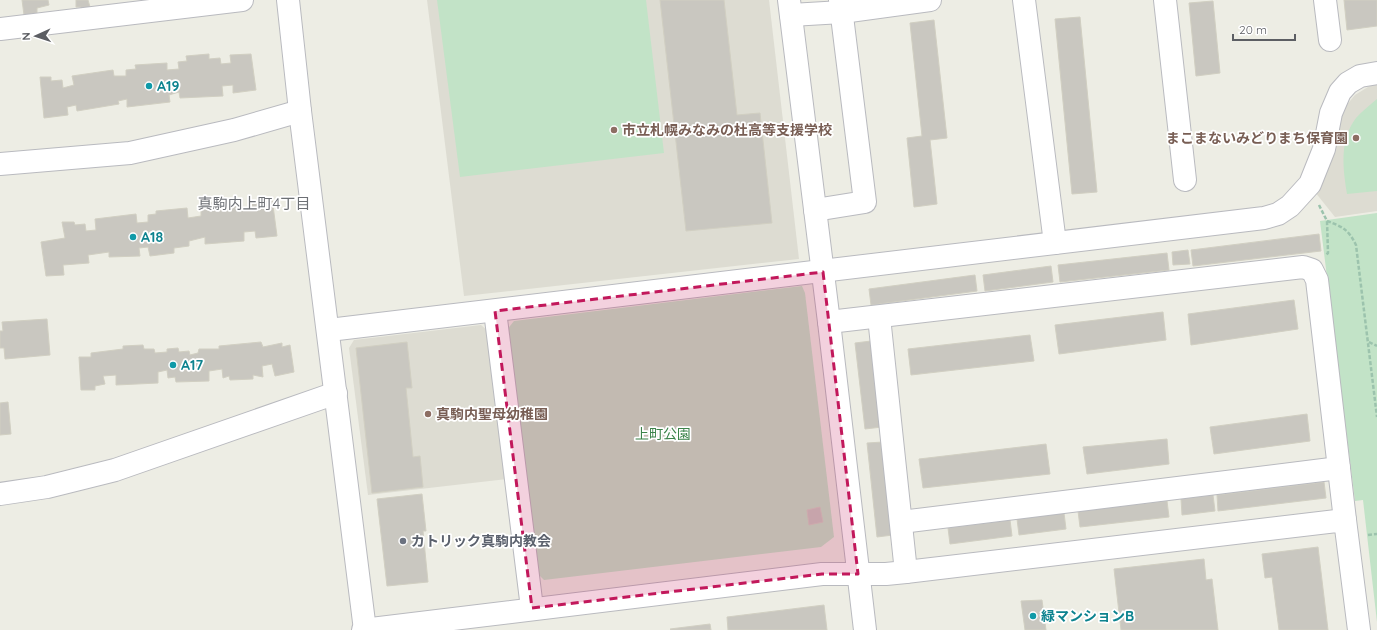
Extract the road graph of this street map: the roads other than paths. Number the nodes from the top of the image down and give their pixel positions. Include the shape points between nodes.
1 (242, 0) edge
2 (288, 0) edge
3 (930, 0) edge
4 (1024, 0) edge
5 (1165, 0) edge
6 (1325, 0) edge
7 (173, 4) edge
8 (841, 6) edge
9 (790, 8) edge
10 (0, 29) edge
11 (1330, 40) dead end
12 (1377, 73) edge
13 (300, 111) junction
14 (0, 164) edge
15 (1185, 180) dead end
16 (815, 210) junction
17 (1054, 243) junction
18 (823, 272) junction
19 (495, 311) junction
20 (879, 317) junction
21 (829, 322) junction
22 (328, 330) junction
23 (336, 393) junction
24 (1339, 468) junction
25 (0, 494) edge
26 (1345, 520) junction
27 (901, 522) junction
28 (906, 572) junction
29 (858, 574) junction
30 (532, 608) junction
31 (364, 630) edge
32 (865, 630) edge
33 (1359, 630) edge

1 - 7 street
2 - 13 street
3 - 8 street
4 - 17 street
5 - 15 street
6 - 11 street
7 - 10 street
8 - 9 street
8 - 16 street via 865,202
9 - 16 street
12 - 17 street via 1360,76 1348,83 1340,92 1331,113 1324,149 1310,184 1290,206 1278,214 1264,218
13 - 14 street via 234,130 130,152
13 - 22 street
16 - 18 street
17 - 18 street
18 - 19 street
18 - 21 street
19 - 22 street
19 - 30 street
20 - 21 street
20 - 24 street via 1303,267 1312,270 1317,280
20 - 27 street
21 - 29 street
22 - 23 street
23 - 25 street via 115,470 47,487
23 - 31 street
24 - 26 street
24 - 27 street
26 - 28 street
26 - 33 street
27 - 28 street
28 - 29 street
29 - 30 street via 822,574
29 - 32 street
30 - 31 street

